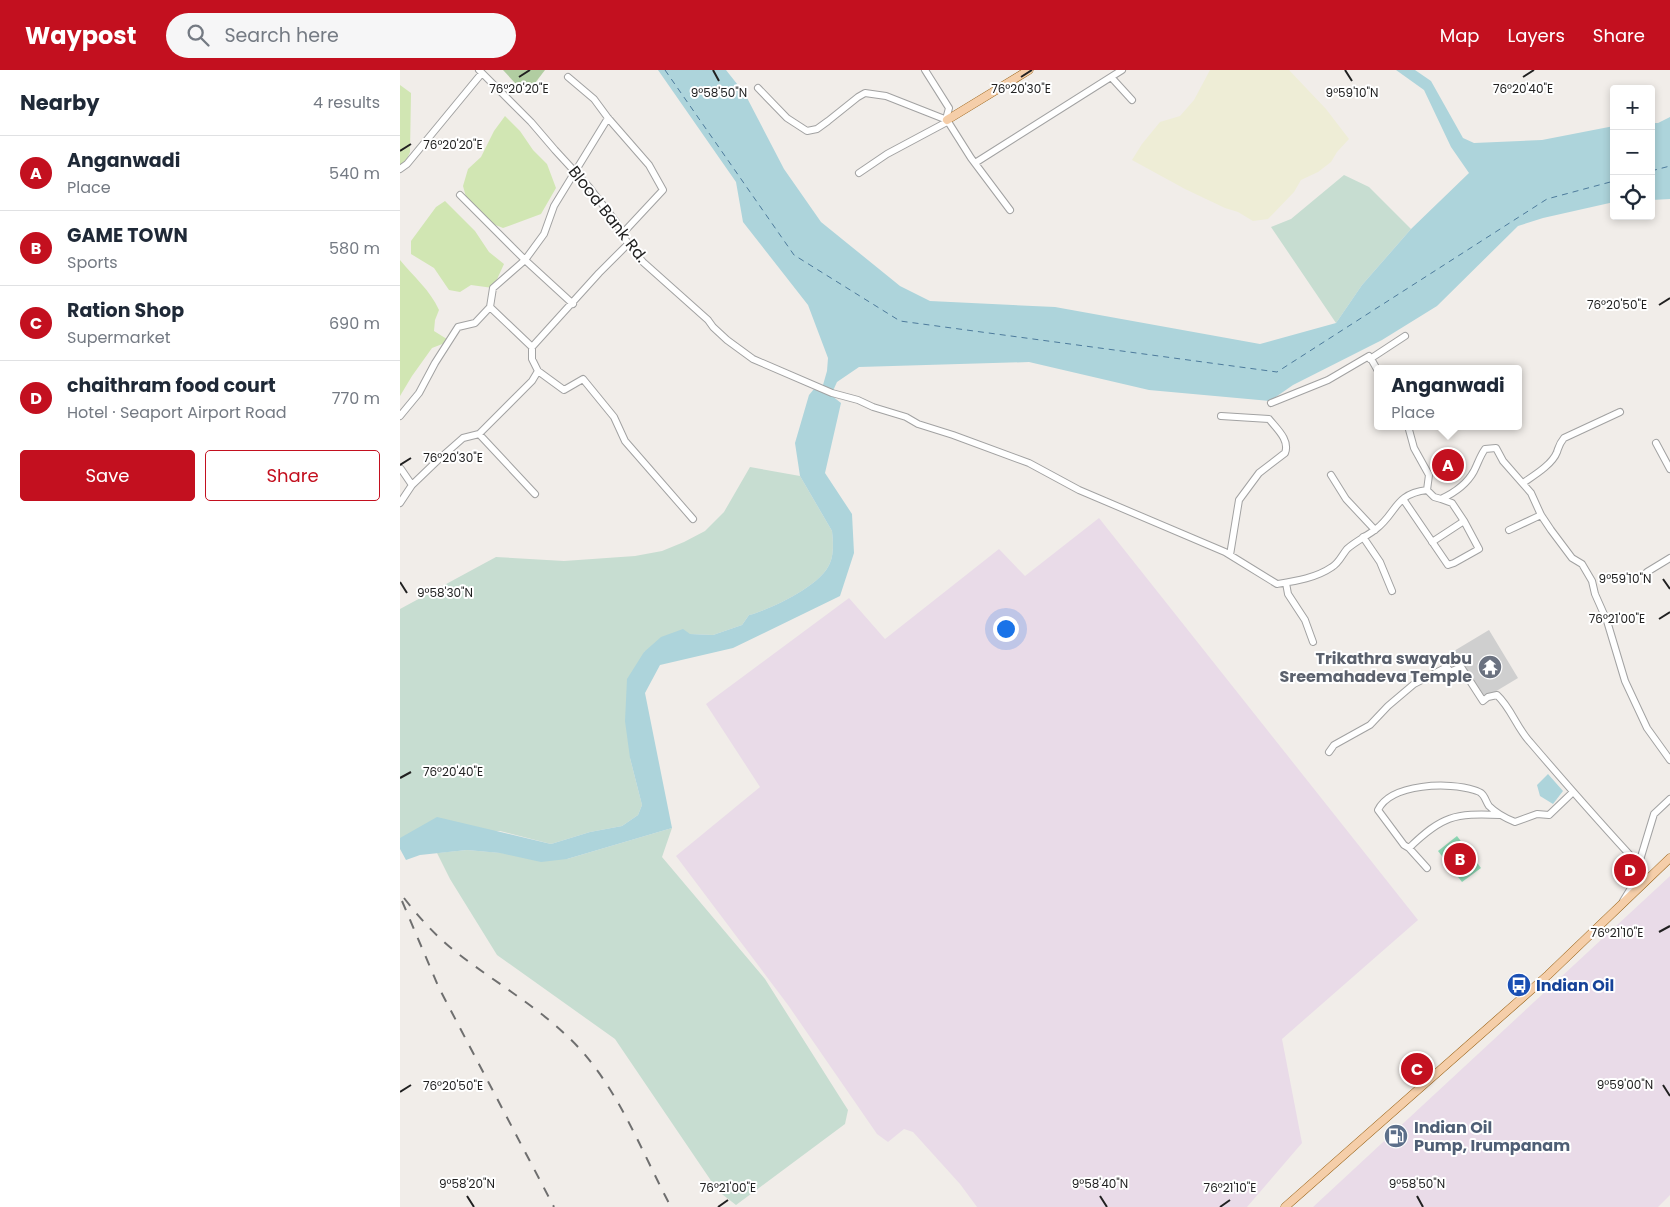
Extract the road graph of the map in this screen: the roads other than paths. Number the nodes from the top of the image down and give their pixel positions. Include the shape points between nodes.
1 (925, 70) edge
2 (1029, 70) edge
3 (1122, 70) edge
4 (480, 72) edge
5 (1111, 76) junction
6 (568, 77) dead end
7 (758, 88) dead end
8 (1132, 100) dead end
9 (608, 118) junction
10 (947, 120) junction
11 (975, 163) junction
12 (400, 169) edge
13 (576, 172) junction
14 (859, 173) dead end
15 (460, 194) dead end
16 (1010, 210) dead end
17 (622, 234) junction
18 (628, 244) junction
19 (525, 260) junction
20 (572, 304) junction
21 (490, 307) junction
22 (1405, 336) dead end
23 (532, 347) junction
24 (1369, 356) junction
25 (1374, 365) edge
26 (538, 371) junction
27 (1271, 402) dead end
28 (1620, 412) dead end
29 (400, 416) edge
30 (1221, 416) dead end
31 (1409, 430) edge
32 (479, 434) junction
33 (1656, 443) dead end
34 (401, 469) edge
35 (1670, 469) edge
36 (1331, 475) dead end
37 (1522, 483) junction
38 (412, 485) junction
39 (1426, 490) junction
40 (535, 494) dead end
41 (1403, 499) junction
42 (1441, 499) junction
43 (400, 503) edge
44 (1541, 515) junction
45 (693, 519) dead end
46 (1464, 521) junction
47 (1375, 530) junction
48 (1509, 530) dead end
49 (1363, 537) junction
50 (1432, 542) junction
51 (1230, 555) junction
52 (1670, 558) edge
53 (1647, 572) dead end
54 (1286, 583) junction
55 (1392, 592) dead end
56 (1313, 642) dead end
57 (1329, 752) dead end
58 (1670, 760) edge
59 (1573, 792) junction
60 (1670, 799) edge
61 (1488, 805) junction
62 (1482, 814) junction
63 (1500, 815) junction
64 (1409, 848) junction
65 (1670, 858) edge
66 (1640, 866) junction
67 (1427, 868) dead end
68 (1619, 907) junction
69 (1285, 1207) edge

1 - 10 street via 949,108
2 - 10 main road
3 - 5 street
4 - 12 street
4 - 13 street, Blood Bank Rd. via 496,85
5 - 8 street
5 - 11 street
6 - 9 street via 594,100
7 - 10 street via 787,118 807,131 817,129 866,94 886,96
9 - 13 street
9 - 17 street via 649,165 663,190
10 - 11 street
10 - 14 street
11 - 16 street
13 - 17 street, Blood Bank Rd.
13 - 19 street via 554,206 544,234
15 - 19 street
17 - 18 street, Blood Bank Rd.
18 - 20 street
18 - 51 street, Blood Bank Rd. via 727,340 753,359 832,393 1010,456 1079,490
19 - 20 street
19 - 21 street via 493,288
20 - 23 street
21 - 23 street
21 - 29 street via 475,323 458,328 419,393
22 - 24 street
23 - 26 street via 532,359
24 - 25 street
24 - 27 street via 1328,380
26 - 32 street
26 - 45 street via 564,390 583,380 614,417 625,441
28 - 37 street via 1564,438 1552,460
30 - 51 street via 1269,419 1286,441 1287,448 1259,473 1239,500
31 - 39 street via 1414,448 1429,475
32 - 38 street via 463,438
32 - 40 street
33 - 35 street
34 - 38 street
36 - 47 street via 1346,499
37 - 42 street via 1496,448 1485,448 1468,481
37 - 44 street via 1531,493
38 - 43 street
39 - 41 street via 1414,492
39 - 42 street via 1434,498
41 - 47 street
41 - 50 street
42 - 46 street via 1452,503
44 - 48 street
44 - 58 street via 1592,580 1625,681 1648,728
46 - 50 street
46 - 50 street via 1479,549 1448,565
47 - 49 street
49 - 54 street via 1334,566 1307,579
49 - 55 street via 1380,562
51 - 54 street, Blood Bank Rd. via 1269,580 1277,584
52 - 53 street
54 - 56 street via 1288,594
57 - 59 street via 1334,745 1370,725 1414,684 1447,667 1450,672 1461,667 1482,701 1497,695 1503,700 1528,740
59 - 63 street via 1549,815 1537,814 1515,822
59 - 66 street
60 - 66 street via 1654,814
61 - 62 street
61 - 63 street
61 - 64 street via 1481,793 1465,787 1422,786 1388,799 1378,810
62 - 63 street
62 - 64 street via 1456,816 1438,823
64 - 67 street
65 - 68 main road
66 - 68 street via 1640,875
68 - 69 main road via 1548,975

